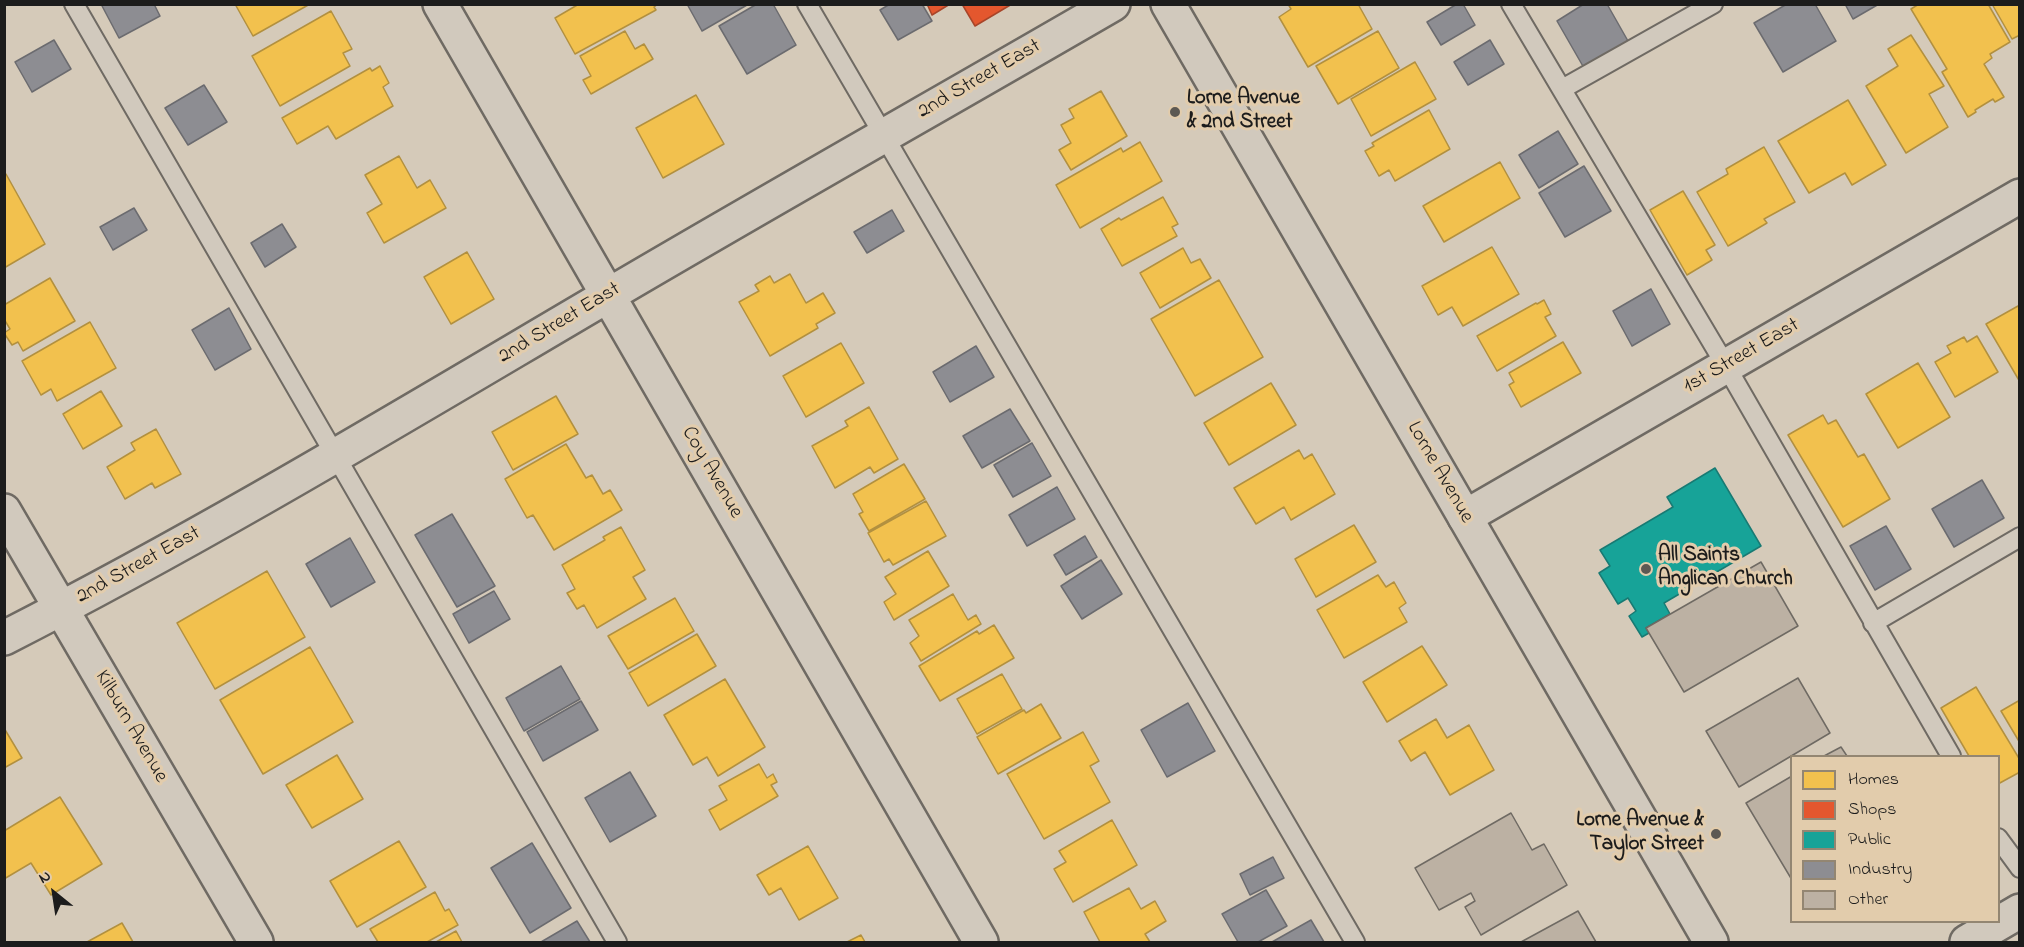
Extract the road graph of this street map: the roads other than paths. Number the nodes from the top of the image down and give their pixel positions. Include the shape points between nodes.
1 (74, 4) edge
2 (440, 4) edge
3 (807, 4) edge
4 (1113, 4) edge
5 (1168, 4) edge
6 (1512, 4) edge
7 (1713, 4) edge
8 (1562, 89) junction
9 (883, 135) junction
10 (2019, 196) edge
11 (609, 295) junction
12 (1726, 366) junction
13 (335, 457) junction
14 (4, 511) edge
15 (1465, 517) junction
16 (2019, 537) edge
17 (62, 609) junction
18 (1873, 623) junction
19 (4, 639) edge
20 (1950, 755) edge
21 (2000, 840) edge
22 (2019, 868) edge
23 (2019, 911) edge
24 (2000, 922) edge
25 (1999, 923) edge
26 (256, 942) edge
27 (617, 942) edge
28 (981, 942) edge
29 (1355, 942) edge
30 (1711, 942) edge
31 (1967, 942) edge

1 - 13 lane
2 - 11 street, Coy Avenue
3 - 9 lane
4 - 9 street, 2nd Street East
5 - 15 street, Lorne Avenue
6 - 8 lane
7 - 8 lane
8 - 12 lane
9 - 11 street, 2nd Street East
9 - 29 lane
10 - 12 street, 1st Street East
11 - 13 street, 2nd Street East
11 - 28 street, Coy Avenue
12 - 15 street, 1st Street East
12 - 18 lane
13 - 17 street, 2nd Street East
13 - 27 lane
14 - 17 street, Kilburn Avenue
15 - 30 street, Lorne Avenue
16 - 18 lane
17 - 19 street, 2nd Street East
17 - 26 street, Kilburn Avenue
18 - 20 lane
21 - 22 lane
23 - 24 street
25 - 31 street

